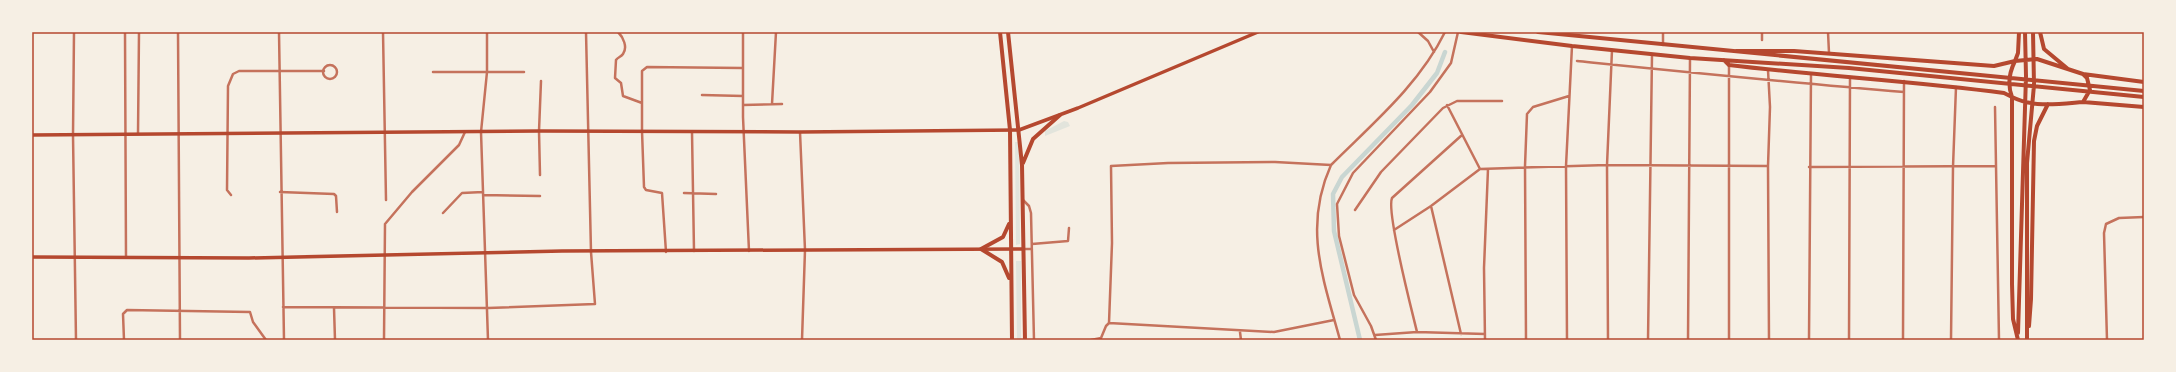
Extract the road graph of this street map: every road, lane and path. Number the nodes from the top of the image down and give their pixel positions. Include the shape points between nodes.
1 (74, 32) edge
2 (126, 32) edge
3 (139, 32) edge
4 (178, 32) edge
5 (279, 32) edge
6 (383, 32) edge
7 (487, 32) edge
8 (586, 32) edge
9 (618, 32) edge
10 (743, 32) edge
11 (776, 32) edge
12 (1000, 32) edge
13 (1008, 32) edge
14 (1258, 32) edge
15 (1418, 32) edge
16 (1445, 32) edge
17 (1458, 32) edge
18 (1461, 32) edge
19 (1538, 32) edge
20 (1663, 32) edge
21 (1762, 32) edge
22 (1828, 32) edge
23 (2019, 32) edge
24 (2025, 32) edge
25 (2033, 32) edge
26 (2040, 32) edge
27 (1762, 40) dead end
28 (1663, 45) junction
29 (1572, 46) junction
30 (1612, 50) junction
31 (1434, 52) junction
32 (1728, 52) junction
33 (1652, 54) junction
34 (1829, 54) junction
35 (1690, 58) junction
36 (1724, 60) junction
37 (1577, 61) dead end
38 (2015, 61) junction
39 (1610, 64) junction
40 (1729, 65) junction
41 (742, 68) junction
42 (1652, 68) junction
43 (1768, 70) junction
44 (324, 71) junction
45 (2071, 71) junction
46 (279, 72) junction
47 (433, 72) dead end
48 (487, 72) junction
49 (524, 72) dead end
50 (1688, 73) junction
51 (1811, 74) junction
52 (2083, 74) junction
53 (1728, 76) junction
54 (1850, 76) junction
55 (541, 81) dead end
56 (1904, 81) junction
57 (1768, 82) junction
58 (2144, 82) edge
59 (1811, 85) junction
60 (1956, 87) junction
61 (1850, 88) junction
62 (2144, 91) edge
63 (1904, 92) junction
64 (702, 95) dead end
65 (742, 96) junction
66 (1569, 96) junction
67 (2012, 97) junction
68 (2144, 97) edge
69 (1502, 101) dead end
70 (2083, 102) junction
71 (642, 103) junction
72 (772, 104) junction
73 (782, 104) dead end
74 (2048, 104) junction
75 (743, 105) junction
76 (1447, 106) junction
77 (2144, 107) edge
78 (1995, 108) dead end
79 (1060, 115) junction
80 (588, 130) junction
81 (744, 130) junction
82 (1010, 130) junction
83 (1019, 130) junction
84 (539, 131) junction
85 (642, 131) junction
86 (692, 131) junction
87 (465, 132) junction
88 (481, 132) junction
89 (800, 132) junction
90 (384, 133) junction
91 (125, 134) junction
92 (138, 134) junction
93 (177, 134) junction
94 (228, 134) junction
95 (279, 134) junction
96 (73, 135) junction
97 (1462, 135) junction
98 (32, 136) edge
99 (1022, 165) junction
100 (1330, 165) junction
101 (1607, 165) junction
102 (1650, 165) junction
103 (1689, 165) junction
104 (1729, 165) junction
105 (1525, 166) junction
106 (1566, 166) junction
107 (1768, 166) junction
108 (1996, 166) junction
109 (1810, 167) junction
110 (1851, 167) junction
111 (1903, 167) junction
112 (1953, 168) junction
113 (1480, 169) junction
114 (1488, 169) junction
115 (540, 175) dead end
116 (280, 192) junction
117 (684, 193) dead end
118 (692, 193) junction
119 (483, 194) junction
120 (716, 194) dead end
121 (231, 195) dead end
122 (540, 196) dead end
123 (386, 200) dead end
124 (1023, 200) junction
125 (1431, 206) junction
126 (1355, 210) dead end
127 (337, 212) dead end
128 (443, 213) dead end
129 (1011, 214) junction
130 (2144, 217) edge
131 (1069, 228) dead end
132 (1394, 230) junction
133 (1032, 244) junction
134 (981, 249) junction
135 (1023, 249) junction
136 (1032, 249) junction
137 (805, 250) junction
138 (1010, 250) junction
139 (749, 251) junction
140 (592, 252) junction
141 (666, 252) junction
142 (694, 252) junction
143 (485, 253) junction
144 (385, 256) junction
145 (32, 257) edge
146 (74, 258) junction
147 (126, 258) junction
148 (179, 258) junction
149 (282, 258) junction
150 (1012, 290) junction
151 (283, 307) junction
152 (334, 308) junction
153 (384, 308) junction
154 (488, 308) junction
155 (179, 311) junction
156 (1334, 320) junction
157 (1110, 323) junction
158 (1240, 332) junction
159 (1417, 332) junction
160 (1461, 334) junction
161 (1485, 334) junction
162 (1375, 335) junction
163 (2027, 339) edge
164 (76, 340) edge
165 (124, 340) edge
166 (180, 340) edge
167 (266, 340) edge
168 (284, 340) edge
169 (335, 340) edge
170 (384, 340) edge
171 (488, 340) edge
172 (802, 340) edge
173 (1012, 340) edge
174 (1025, 340) edge
175 (1034, 340) edge
176 (1091, 340) edge
177 (1241, 340) edge
178 (1340, 340) edge
179 (1376, 340) edge
180 (1485, 340) edge
181 (1526, 340) edge
182 (1567, 340) edge
183 (1608, 340) edge
184 (1648, 340) edge
185 (1688, 340) edge
186 (1728, 340) edge
187 (1769, 340) edge
188 (1809, 340) edge
189 (1849, 340) edge
190 (1903, 340) edge
191 (1951, 340) edge
192 (1999, 340) edge
193 (2018, 340) edge
194 (2107, 340) edge

1 - 96 street
2 - 91 street
3 - 92 street
4 - 93 street
5 - 46 street
6 - 90 street
7 - 48 street
8 - 80 street
9 - 71 street via 624,40 625,49 616,60 615,78 621,83 623,96
10 - 41 street
11 - 72 street
12 - 82 main road
13 - 83 main road
14 - 79 main road
15 - 31 street via 1428,41
16 - 31 street
17 - 162 street via 1450,63 1430,92 1353,173 1337,204 1339,236 1354,295
18 - 29 main road
19 - 28 main road
20 - 28 street
21 - 27 street
22 - 34 street
23 - 38 main road
24 - 193 main road
25 - 163 main road via 2034,85 2027,163
26 - 45 main road via 2044,49
28 - 32 main road
29 - 30 main road
29 - 66 street
30 - 33 main road
30 - 39 street
31 - 100 street via 1412,84
32 - 34 main road via 1769,50
32 - 62 main road
33 - 35 main road
33 - 42 street
34 - 38 main road via 1994,66
35 - 36 main road
35 - 50 street
36 - 40 main road
36 - 68 main road via 1849,68
37 - 39 street
38 - 45 main road via 2037,59
38 - 67 main road via 2010,71 2008,87
39 - 42 street
39 - 101 street
40 - 43 main road
40 - 53 street
41 - 65 street
41 - 71 street via 647,67 642,71
42 - 50 street
42 - 102 street
43 - 51 main road
43 - 57 street
44 - 44 street via 327,78 331,79 337,73 331,65
44 - 46 street
45 - 52 main road
46 - 94 street via 239,71 233,74 228,86
46 - 95 street
47 - 48 street
48 - 49 street
48 - 88 street
50 - 53 street
50 - 103 street
51 - 54 main road
51 - 59 street
52 - 58 main road
52 - 70 main road via 2087,78 2090,90
53 - 57 street
53 - 104 street
54 - 56 main road
54 - 61 street
55 - 84 street
56 - 60 main road
56 - 63 street
57 - 59 street
57 - 107 street
59 - 61 street
59 - 109 street
60 - 67 main road via 2004,93
60 - 112 street
61 - 63 street
61 - 110 street
63 - 111 street
64 - 65 street
65 - 75 street
66 - 105 street via 1529,110
66 - 106 street
67 - 74 main road via 2022,102
67 - 193 main road via 2012,284 2013,319
69 - 76 street via 1464,100
70 - 74 main road
70 - 77 main road
71 - 85 street
72 - 73 street
72 - 75 street
74 - 163 main road via 2037,126 2034,141 2031,299
75 - 81 street
76 - 97 street
76 - 126 street via 1380,172
78 - 108 street
79 - 83 main road
79 - 99 main road via 1033,139
80 - 84 main road
80 - 85 main road
80 - 140 street
81 - 86 main road
81 - 89 main road
81 - 139 street
82 - 83 main road
82 - 89 main road
82 - 129 main road
83 - 99 main road
84 - 88 main road
84 - 115 street
85 - 86 main road
85 - 141 street via 644,187 646,190 662,192
86 - 118 street
87 - 88 main road
87 - 90 main road
87 - 144 street via 459,145 385,224
88 - 119 street
89 - 137 street
90 - 95 main road
90 - 123 street
91 - 92 main road
91 - 96 main road
91 - 147 street
92 - 93 main road
93 - 94 main road
93 - 148 street
94 - 95 main road
94 - 121 street via 227,190
95 - 116 street
96 - 98 main road
96 - 146 street
97 - 113 street
97 - 132 street via 1392,198 1390,203
99 - 124 main road
100 - 156 street via 1318,200 1316,238
100 - 157 street via 1275,162 1111,166
101 - 102 street
101 - 106 street
101 - 183 street
102 - 103 street
102 - 184 street
103 - 104 street
103 - 185 street
104 - 107 street
104 - 186 street
105 - 106 street
105 - 114 street
105 - 181 street
106 - 182 street
107 - 187 street
108 - 112 street
108 - 192 street
109 - 110 street
109 - 188 street
110 - 111 street
110 - 189 street
111 - 112 street
111 - 190 street
112 - 191 street
113 - 114 street
113 - 125 street
114 - 161 street via 1484,268
116 - 127 street via 334,194
116 - 149 street
117 - 118 street
118 - 120 street
118 - 142 street
119 - 122 street
119 - 128 street via 462,193
119 - 143 street
124 - 133 street via 1031,213
124 - 135 main road
125 - 132 street
125 - 160 street
129 - 134 main road via 1003,237
129 - 138 main road
130 - 194 street via 2119,218 2106,224 2104,233
131 - 133 street via 1068,241
132 - 159 street
133 - 136 street
134 - 137 main road
134 - 138 main road
134 - 150 main road via 1005,265
135 - 136 street
135 - 138 main road
135 - 174 main road
136 - 175 street
137 - 139 main road
137 - 172 street
138 - 150 main road
139 - 142 main road
140 - 141 main road
140 - 143 main road
140 - 154 street via 595,304
141 - 142 main road
143 - 144 main road
143 - 154 street
144 - 149 main road
144 - 153 street
145 - 146 main road
146 - 147 main road
146 - 164 street
147 - 148 main road
148 - 149 main road
148 - 155 street
149 - 151 street
150 - 173 main road
151 - 152 street
151 - 168 street
152 - 153 street
152 - 169 street
153 - 154 street
153 - 170 street
154 - 171 street
155 - 165 street via 127,310 123,314
155 - 166 street
155 - 167 street via 250,312 253,322
156 - 158 street via 1274,332
156 - 178 street
157 - 158 street via 1173,325
157 - 176 street via 1101,338
158 - 177 street
159 - 160 street
159 - 162 street
160 - 161 street
161 - 180 street
162 - 179 street

